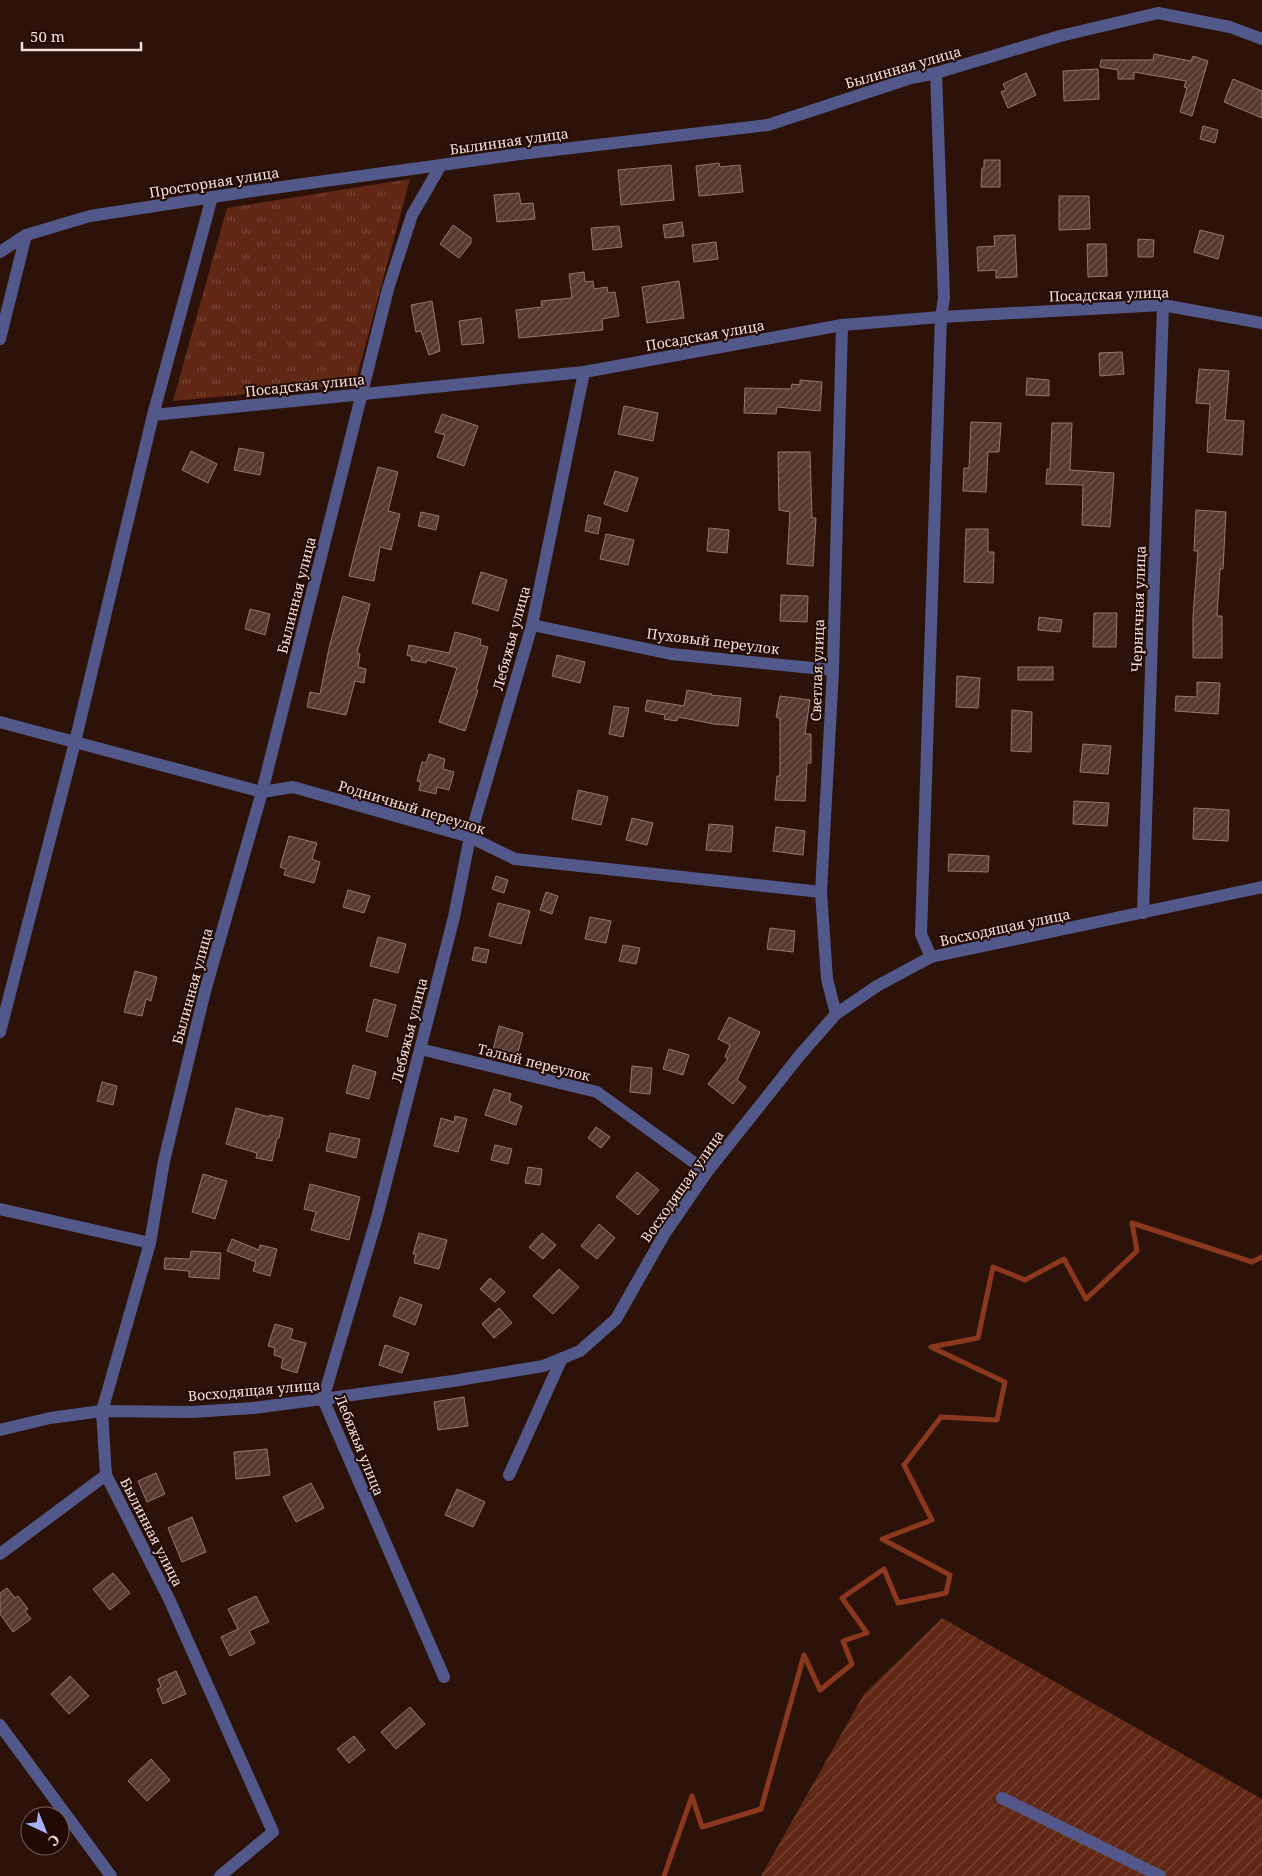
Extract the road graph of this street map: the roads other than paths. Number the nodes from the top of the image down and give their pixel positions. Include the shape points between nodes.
1 (1262, 39) edge
2 (936, 73) junction
3 (440, 165) junction
4 (212, 197) junction
5 (26, 235) junction
6 (0, 252) edge
7 (1163, 305) junction
8 (941, 317) junction
9 (1262, 323) edge
10 (842, 325) junction
11 (0, 338) edge
12 (584, 372) junction
13 (361, 395) junction
14 (153, 415) junction
15 (532, 625) junction
16 (833, 670) junction
17 (0, 722) edge
18 (75, 742) junction
19 (262, 792) junction
20 (470, 837) junction
21 (1262, 887) edge
22 (821, 892) junction
23 (1143, 913) junction
24 (931, 957) junction
25 (836, 1014) junction
26 (0, 1032) edge
27 (420, 1049) junction
28 (707, 1172) junction
29 (0, 1209) edge
30 (150, 1243) junction
31 (562, 1358) junction
32 (322, 1399) junction
33 (102, 1411) junction
34 (0, 1430) edge
35 (106, 1475) junction
36 (510, 1475) dead end
37 (0, 1554) edge
38 (444, 1676) dead end
39 (0, 1725) edge
40 (1002, 1798) dead end
41 (111, 1876) edge
42 (220, 1876) edge
43 (1160, 1876) edge

1 - 2 street, Былинная улица via 1230,27 1158,13 1060,36
2 - 3 street, Былинная улица via 911,78 768,125
2 - 8 street via 944,298
3 - 4 street, Просторная улица
3 - 13 street, Былинная улица via 412,215 388,288
4 - 5 street, Просторная улица via 90,216
4 - 14 street
5 - 6 street, Просторная улица
5 - 11 street
7 - 8 street, Посадская улица
7 - 9 street, Посадская улица
7 - 23 street, Черничная улица
8 - 10 street, Посадская улица
8 - 24 street via 921,934
10 - 12 street, Посадская улица
10 - 16 street, Светлая улица
12 - 13 street, Посадская улица
12 - 15 street, Лебяжья улица
13 - 14 street, Посадская улица
13 - 19 street, Былинная улица
14 - 18 street
15 - 16 street, Пуховый переулок via 671,654
15 - 20 street, Лебяжья улица
16 - 22 street, Светлая улица
17 - 18 street, Родничный переулок
18 - 19 street, Родничный переулок
18 - 26 street
19 - 20 street, Родничный переулок via 293,787
19 - 30 street, Былинная улица via 205,991 164,1161
20 - 22 street, Родничный переулок via 515,859
20 - 27 street, Лебяжья улица via 454,917
21 - 23 street, Восходящая улица
22 - 25 street, Светлая улица via 827,979
23 - 24 street, Восходящая улица
24 - 25 street, Восходящая улица via 877,986
25 - 28 street, Восходящая улица
27 - 28 street, Талый переулок via 597,1092
27 - 32 street, Лебяжья улица via 377,1217
28 - 31 street, Восходящая улица via 665,1233 616,1319 580,1350
29 - 30 street
30 - 33 street, Былинная улица
31 - 32 street, Восходящая улица via 543,1366
31 - 36 street
32 - 33 street, Восходящая улица via 192,1412
32 - 38 street, Лебяжья улица
33 - 34 street, Восходящая улица via 50,1418
33 - 35 street, Былинная улица
35 - 37 street
35 - 42 street, Былинная улица via 169,1599 273,1832
39 - 41 street
40 - 43 street

